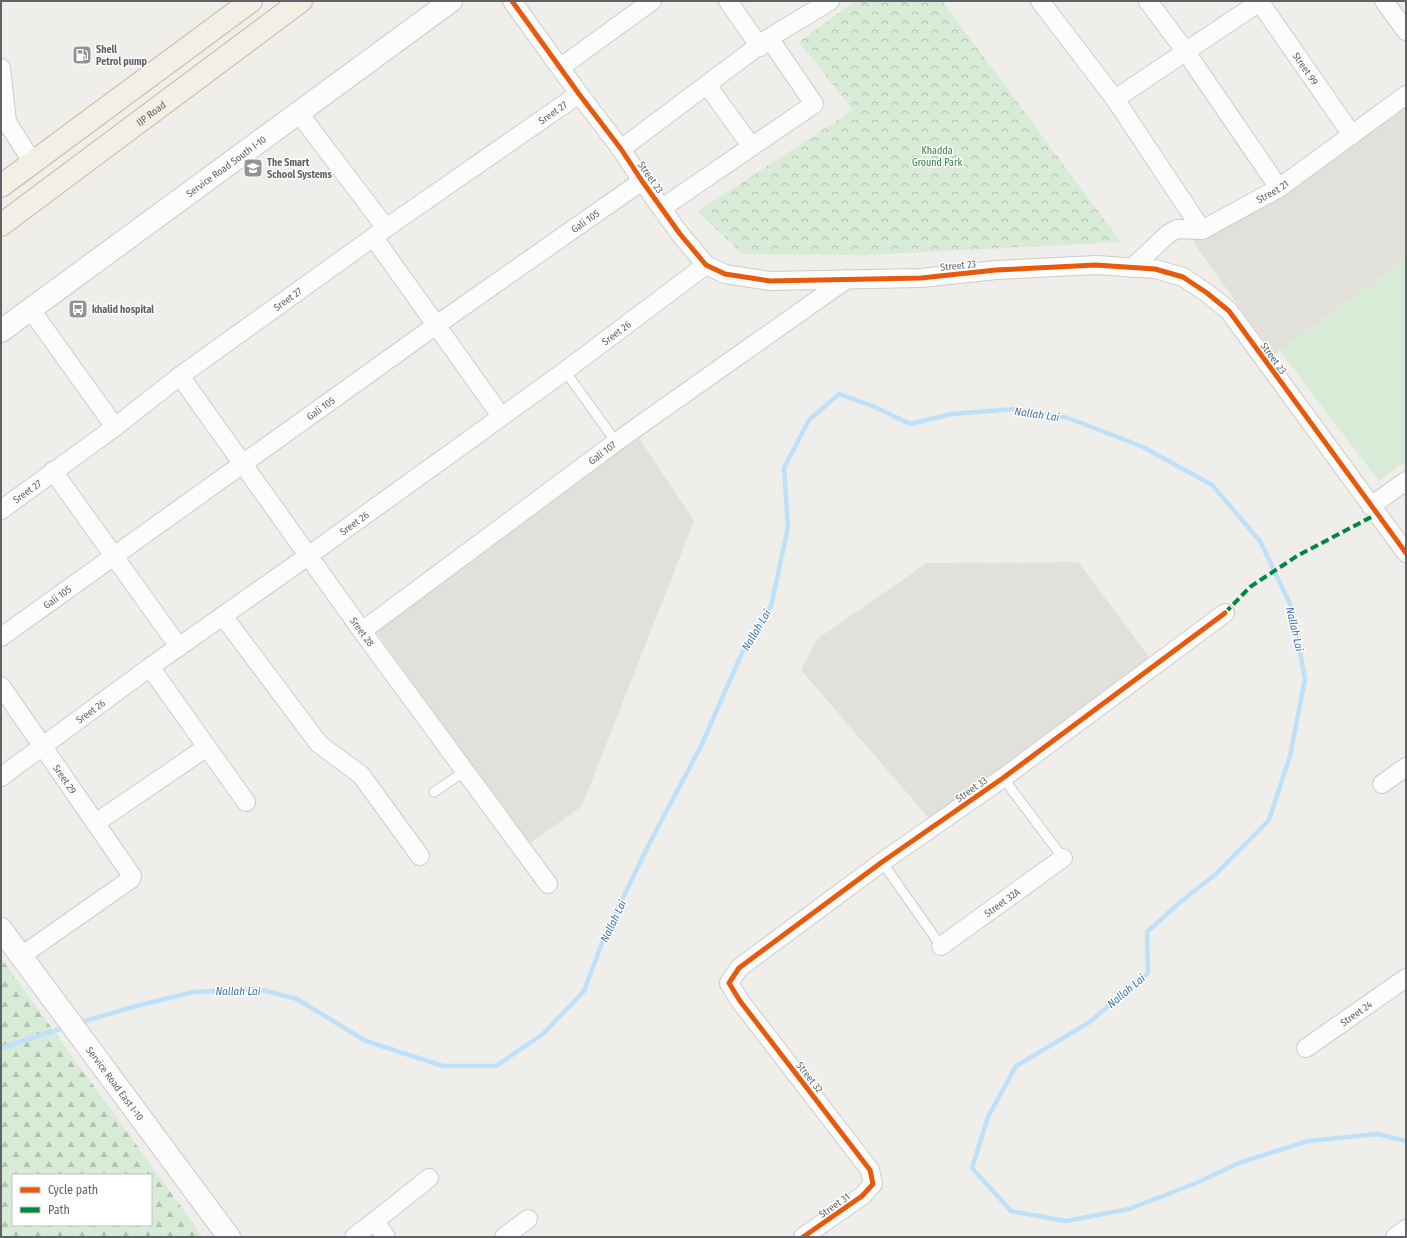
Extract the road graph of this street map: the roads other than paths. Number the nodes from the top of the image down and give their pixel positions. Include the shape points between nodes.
1 (251, 1) edge
2 (301, 1) edge
3 (451, 1) edge
4 (512, 1) edge
5 (652, 1) edge
6 (728, 1) edge
7 (830, 1) edge
8 (1040, 1) edge
9 (1148, 1) edge
10 (1260, 1) edge
11 (1384, 1) edge
12 (1406, 31) edge
13 (765, 43) junction
14 (1186, 52) junction
15 (561, 67) junction
16 (1, 68) edge
17 (707, 85) junction
18 (579, 94) junction
19 (1406, 95) edge
20 (1115, 99) junction
21 (298, 112) junction
22 (1352, 135) junction
23 (752, 147) junction
24 (621, 149) junction
25 (33, 163) junction
26 (642, 181) junction
27 (1, 186) edge
28 (1280, 188) junction
29 (662, 208) junction
30 (1, 225) edge
31 (1202, 230) junction
32 (380, 233) junction
33 (706, 265) junction
34 (1132, 268) junction
35 (846, 279) junction
36 (31, 310) junction
37 (435, 326) junction
38 (1, 331) edge
39 (564, 371) junction
40 (180, 376) junction
41 (501, 416) junction
42 (115, 427) junction
43 (616, 442) junction
44 (242, 464) junction
45 (53, 471) junction
46 (1406, 481) edge
47 (1371, 506) junction
48 (1, 510) edge
49 (1406, 553) edge
50 (114, 555) junction
51 (308, 556) junction
52 (1225, 612) dead end
53 (223, 616) junction
54 (362, 631) junction
55 (1, 637) edge
56 (179, 647) junction
57 (150, 667) junction
58 (1, 686) edge
59 (43, 746) junction
60 (207, 747) junction
61 (1406, 767) edge
62 (465, 771) junction
63 (1, 777) edge
64 (1003, 778) junction
65 (1382, 784) dead end
66 (434, 792) dead end
67 (246, 802) dead end
68 (97, 822) junction
69 (420, 856) dead end
70 (1063, 858) joint
71 (882, 862) junction
72 (548, 884) dead end
73 (1, 929) edge
74 (941, 946) joint
75 (21, 956) junction
76 (1406, 978) edge
77 (729, 983) joint
78 (1306, 1048) dead end
79 (429, 1178) dead end
80 (873, 1184) joint
81 (528, 1219) dead end
82 (375, 1221) junction
83 (1406, 1229) edge
84 (229, 1237) edge
85 (354, 1237) edge
86 (386, 1237) edge
87 (504, 1237) edge
88 (803, 1237) edge
89 (1395, 1237) edge

1 - 25 highway
2 - 30 highway, IJP Road
3 - 21 main road, Service Road South I-10
4 - 15 street, Street 23
5 - 15 street
6 - 13 street
7 - 13 street
8 - 20 street
9 - 14 street
10 - 14 street
10 - 22 street, Street 99
11 - 12 street
13 - 17 street
13 - 23 street via 814,104
14 - 20 street
14 - 28 street
15 - 18 street, Street 23
16 - 25 street via 7,122
17 - 23 street
17 - 24 street
18 - 24 street, Street 23
18 - 32 street, Sreet 27
19 - 22 street, Street 21
20 - 31 street
21 - 32 street
21 - 36 main road, Service Road South I-10
22 - 28 street, Street 21
23 - 29 street
24 - 26 street, Street 23
25 - 27 highway
26 - 29 street, Street 23
26 - 37 street, Gali 105
28 - 31 street, Street 21
29 - 33 street, Street 23
31 - 34 street, Street 21 via 1177,230 1168,234
32 - 37 street
32 - 40 street, Sreet 27
33 - 35 street, Street 23 via 725,274 770,281
33 - 39 street, Sreet 26
34 - 35 street, Street 23 via 1096,265 996,270 921,278
34 - 47 street, Street 23 via 1155,269 1183,277 1229,311
35 - 43 street, Gali 107
36 - 38 main road, Service Road South I-10
36 - 42 street
37 - 41 street
37 - 44 street, Gali 105
39 - 41 street, Sreet 26
39 - 43 lane
40 - 42 street, Sreet 27
40 - 44 street, Sreet 28
41 - 51 street, Sreet 26
42 - 45 street, Sreet 27
43 - 54 street, Gali 107
44 - 50 street, Gali 105
44 - 51 street, Sreet 28
45 - 48 street, Sreet 27
45 - 50 street
46 - 47 street
47 - 49 street, Street 23
50 - 55 street, Gali 105
50 - 56 street
51 - 53 street, Sreet 26
51 - 54 street, Sreet 28
52 - 64 street, Street 33
53 - 56 street, Sreet 26
53 - 69 street via 319,744 361,774
54 - 62 street, Sreet 28
56 - 57 street, Sreet 26
57 - 59 street, Sreet 26
57 - 60 street
58 - 59 street, Sreet 29
59 - 63 street, Sreet 26
59 - 68 street, Sreet 29
60 - 67 street
60 - 68 street
61 - 65 street
62 - 66 lane
62 - 72 street, Sreet 28
64 - 70 lane
64 - 71 street, Street 33
68 - 75 street, Sreet 29 via 131,872 131,879
70 - 74 street, Street 32A
71 - 74 lane
71 - 77 street, Street 33 via 739,968
73 - 75 main road, Service Road East I-10
75 - 84 main road, Service Road East I-10
76 - 78 street, Street 24
77 - 80 street, Street 32 via 740,1001 870,1170
79 - 82 street
80 - 88 street, Street 31 via 862,1196
81 - 87 street
82 - 85 street
82 - 86 street
83 - 89 street

